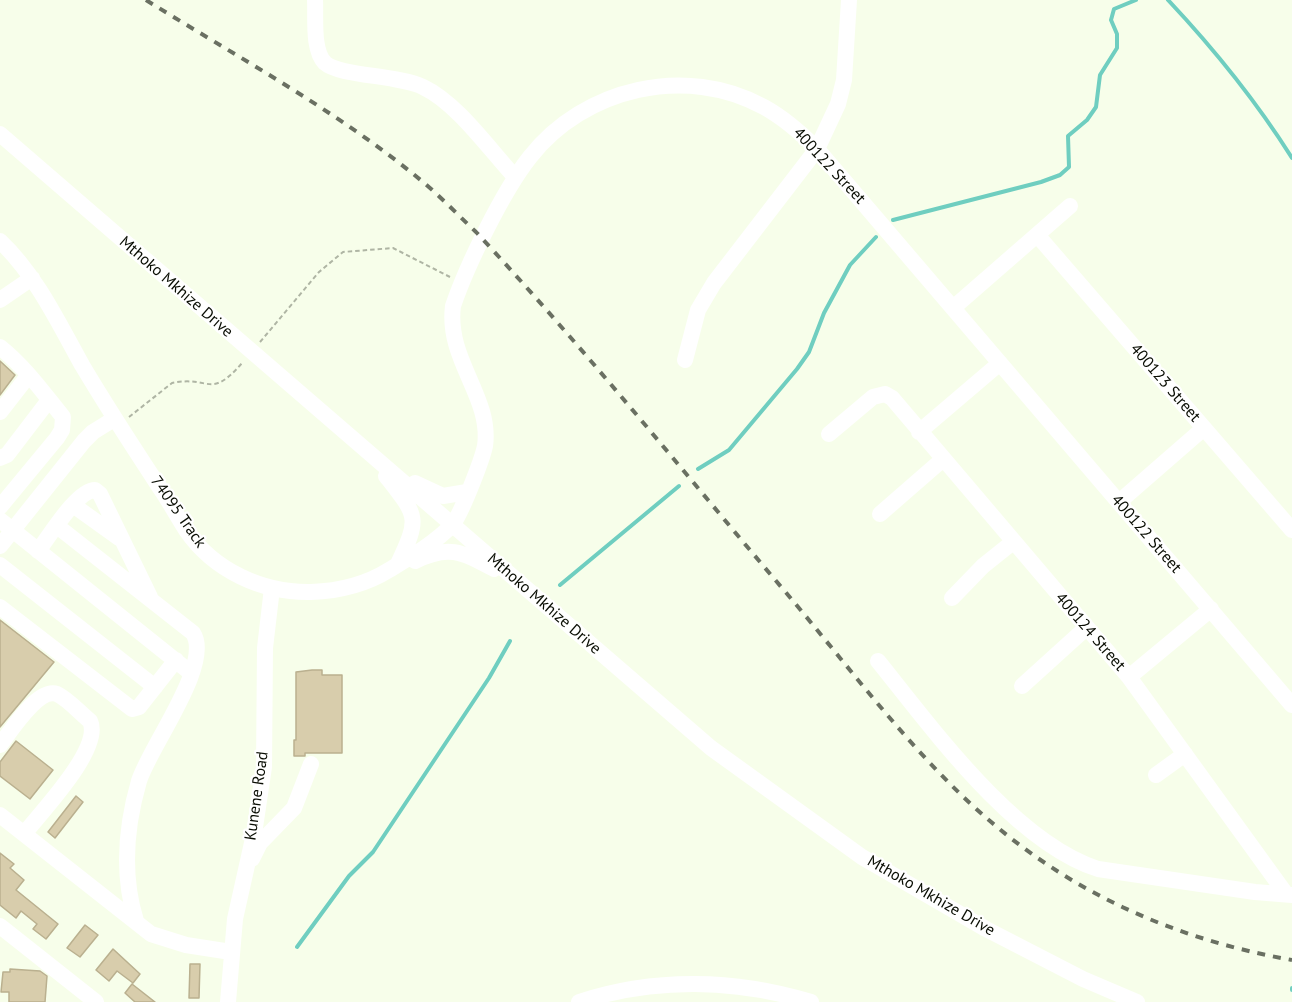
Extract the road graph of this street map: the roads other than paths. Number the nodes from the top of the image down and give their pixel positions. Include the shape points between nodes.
1 (315, 0) edge
2 (849, 0) edge
3 (0, 134) edge
4 (817, 149) junction
5 (515, 177) junction
6 (1070, 206) dead end
7 (1038, 236) junction
8 (0, 240) edge
9 (32, 278) junction
10 (0, 300) edge
11 (953, 308) junction
12 (0, 347) edge
13 (685, 360) dead end
14 (1000, 363) junction
15 (28, 376) junction
16 (49, 400) junction
17 (0, 412) edge
18 (116, 422) junction
19 (1204, 428) junction
20 (919, 432) junction
21 (829, 434) dead end
22 (361, 445) junction
23 (0, 458) edge
24 (942, 460) junction
25 (392, 472) junction
26 (467, 492) junction
27 (1119, 502) junction
28 (73, 505) junction
29 (0, 507) edge
30 (879, 514) dead end
31 (453, 524) junction
32 (6, 526) edge
33 (57, 526) junction
34 (1292, 530) edge
35 (122, 540) junction
36 (1012, 542) junction
37 (0, 546) edge
38 (38, 551) junction
39 (0, 564) edge
40 (397, 565) junction
41 (377, 577) junction
42 (518, 582) junction
43 (272, 588) junction
44 (952, 598) dead end
45 (152, 601) junction
46 (0, 607) edge
47 (1211, 609) junction
48 (1086, 628) junction
49 (176, 660) junction
50 (878, 661) dead end
51 (191, 673) junction
52 (1129, 677) junction
53 (155, 687) junction
54 (1023, 687) dead end
55 (1292, 705) edge
56 (0, 745) edge
57 (1185, 754) junction
58 (311, 764) dead end
59 (1156, 775) dead end
60 (0, 814) edge
61 (24, 834) junction
62 (243, 875) junction
63 (1289, 894) edge
64 (136, 921) junction
65 (1, 929) edge
66 (231, 952) junction
67 (96, 1002) edge
68 (228, 1002) edge
69 (579, 1002) edge
70 (811, 1002) edge
71 (1137, 1002) edge

1 - 5 street via 318,49 327,64 337,71 402,80 443,99
2 - 4 street via 844,80 838,104
3 - 22 street, Mthoko Mkhize Drive
4 - 5 street, 400122 Street via 786,121 741,96 699,87 667,86 622,93 570,118 550,135
4 - 11 street, 400122 Street
4 - 13 street via 714,283 698,310
5 - 26 street, 400122 Street via 453,306 452,334 482,411 485,433 481,460
6 - 7 street
7 - 11 street
7 - 19 street, 400123 Street
8 - 9 street, 74095 Track
9 - 10 street
9 - 18 street, 74095 Track
11 - 14 street, 400122 Street
12 - 15 street via 25,367
14 - 20 street
14 - 27 street, 400122 Street
15 - 16 street
15 - 17 street
16 - 23 street via 7,455
16 - 29 street via 63,417 62,430
18 - 32 street via 93,432
18 - 43 street, 74095 Track via 188,532 210,556 249,581
19 - 27 street
19 - 34 street, 400123 Street
20 - 21 street, 400124 Street via 889,396 880,394
20 - 24 street, 400124 Street
22 - 25 street, Mthoko Mkhize Drive
22 - 40 street via 413,517 411,536
24 - 30 street
24 - 36 street, 400124 Street
25 - 26 street via 443,496
25 - 31 street, Mthoko Mkhize Drive
26 - 31 street, 400122 Street
27 - 47 street, 400122 Street
28 - 33 street
28 - 35 street
28 - 35 street via 85,493 95,490
31 - 40 street, 74095 Track
31 - 42 street, Mthoko Mkhize Drive
32 - 37 street
32 - 38 street
33 - 38 street
33 - 45 street
35 - 45 street
36 - 44 street
36 - 48 street, 400124 Street
38 - 49 street
39 - 53 street
40 - 41 street, 74095 Track
41 - 42 street via 429,554 451,550
41 - 43 street, 74095 Track via 324,591
42 - 71 street, Mthoko Mkhize Drive via 711,748 862,857 986,929
43 - 62 street, Kunene Road via 265,648 264,767
45 - 51 street via 197,639 196,662
46 - 53 street via 132,708 138,707
47 - 52 street
47 - 55 street, 400122 Street
48 - 52 street, 400124 Street
48 - 54 street
49 - 51 street
49 - 53 street
50 - 63 street via 936,736 987,790 1035,832 1078,862 1107,871
51 - 64 street via 150,756 134,802 127,883
52 - 57 street, 400124 Street
56 - 61 street via 36,700 48,693 57,694 93,727 86,755
57 - 59 street
57 - 63 street, 400124 Street
58 - 62 street via 294,808 260,843
60 - 61 street
61 - 64 street
62 - 66 street, Kunene Road
64 - 66 street via 165,941
65 - 67 street
66 - 68 street, Kunene Road
69 - 70 street via 637,988 706,984 748,987

